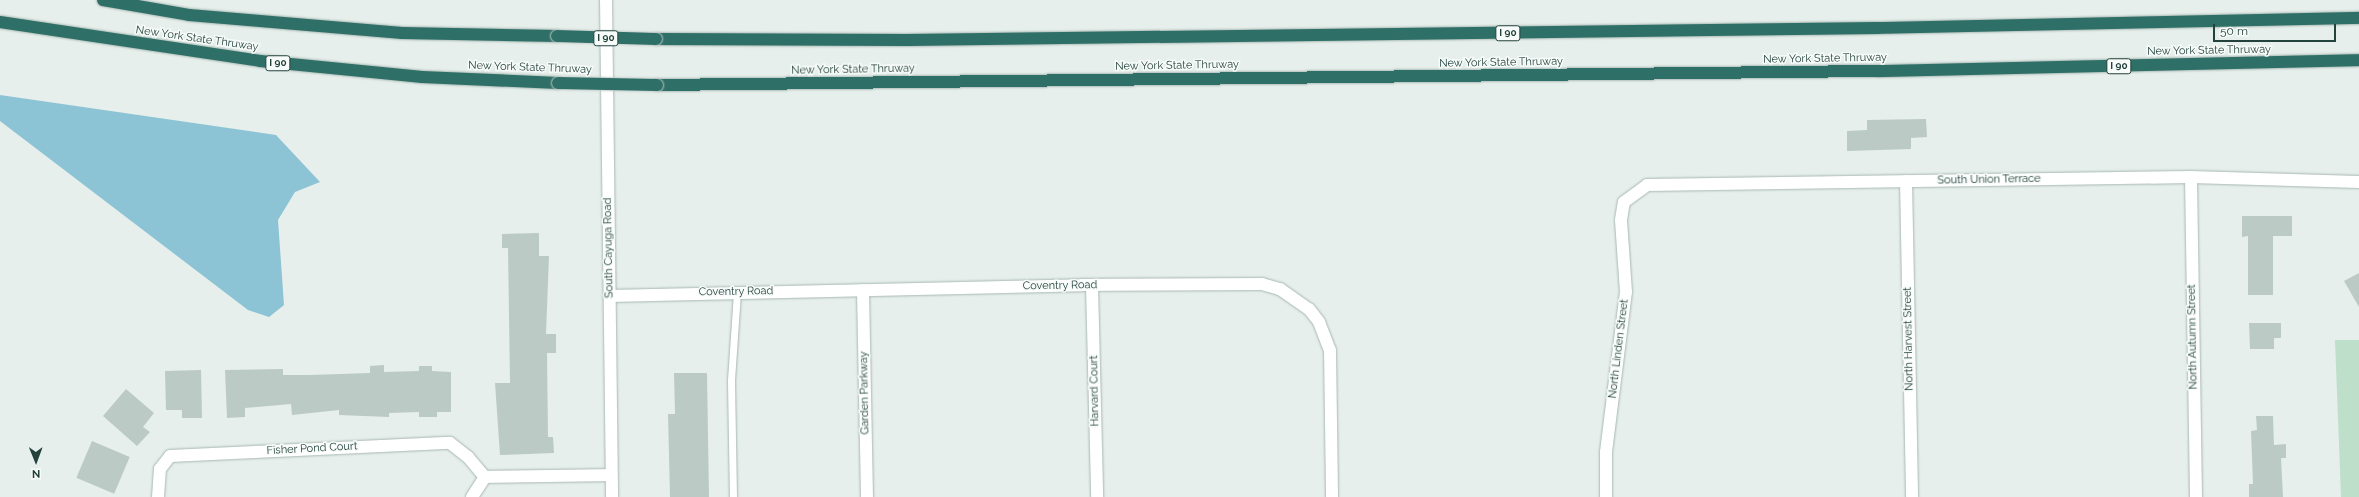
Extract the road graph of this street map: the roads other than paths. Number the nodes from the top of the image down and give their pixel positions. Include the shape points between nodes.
1 (103, 0) edge
2 (606, 0) edge
3 (2359, 18) edge
4 (0, 22) edge
5 (2359, 60) edge
6 (2191, 177) junction
7 (1906, 181) junction
8 (2359, 182) edge
9 (1624, 202) joint
10 (1092, 285) junction
11 (863, 290) junction
12 (737, 292) junction
13 (610, 296) junction
14 (611, 475) junction
15 (485, 477) junction
16 (158, 497) edge
17 (472, 497) edge
18 (612, 497) edge
19 (732, 497) edge
20 (867, 497) edge
21 (1097, 497) edge
22 (1332, 497) edge
23 (1606, 497) edge
24 (1912, 497) edge
25 (2196, 497) edge

1 - 3 highway, New York State Thruway / I 90, bridge via 189,15 402,33 656,39 906,40 1823,29
2 - 13 street, South Cayuga Road
4 - 5 highway, New York State Thruway / I 90, bridge via 260,61 422,77 657,85 1887,71
6 - 7 street, South Union Terrace
6 - 8 street, South Union Terrace
6 - 25 street, North Autumn Street
7 - 9 street, South Union Terrace via 1647,185
7 - 24 street, North Harvest Street
9 - 23 street, North Linden Street via 1621,220 1626,292 1606,452
10 - 11 street, Coventry Road
10 - 21 street, Harvard Court
10 - 22 street, Coventry Road via 1262,284 1280,289 1309,309 1319,322 1330,350
11 - 12 street, Coventry Road
11 - 20 street, Garden Parkway
12 - 13 street, Coventry Road
12 - 19 lane via 731,380
13 - 14 street, South Cayuga Road
14 - 15 street
14 - 18 street, South Cayuga Road
15 - 16 street, Fisher Pond Court via 468,457 450,443 170,456 160,469
15 - 17 street

